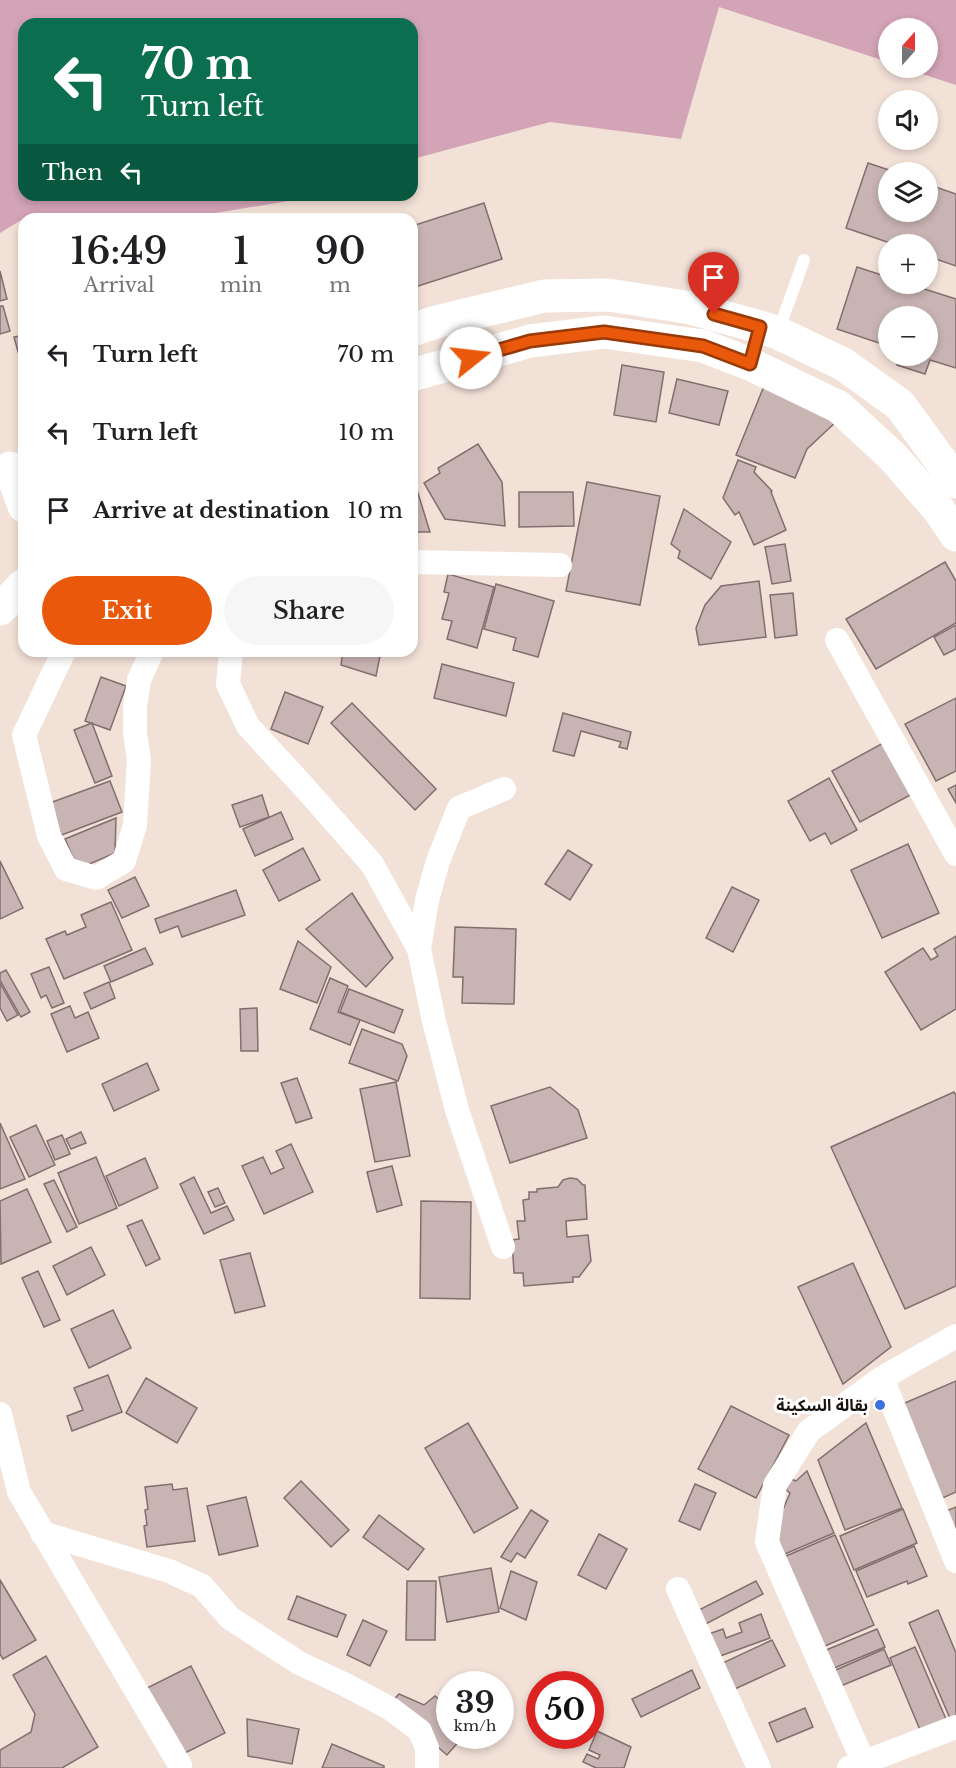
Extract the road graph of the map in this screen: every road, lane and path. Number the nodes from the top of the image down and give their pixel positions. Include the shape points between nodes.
1 (804, 260) dead end
2 (609, 295) junction
3 (418, 328) edge
4 (769, 330) junction
5 (604, 332) junction
6 (750, 364) junction
7 (418, 373) edge
8 (11, 466) edge
9 (956, 482) edge
10 (18, 488) edge
11 (956, 535) edge
12 (418, 562) edge
13 (560, 565) dead end
14 (18, 591) edge
15 (0, 609) edge
16 (837, 640) dead end
17 (61, 657) edge
18 (150, 657) edge
19 (230, 657) edge
20 (504, 789) dead end
21 (956, 854) edge
22 (419, 949) junction
23 (503, 1246) dead end
24 (956, 1336) edge
25 (882, 1378) junction
26 (0, 1414) edge
27 (9, 1495) edge
28 (42, 1533) junction
29 (956, 1561) edge
30 (678, 1589) dead end
31 (956, 1727) edge
32 (180, 1765) dead end
33 (859, 1766) edge
34 (427, 1768) edge
35 (759, 1768) edge

1 - 4 lane
2 - 3 main road via 544,296
2 - 4 main road via 691,308
2 - 5 main road
4 - 6 main road
4 - 9 main road via 843,364 900,405
5 - 6 main road via 703,346
5 - 7 main road via 530,341
6 - 11 main road via 839,407 893,457
8 - 10 main road
12 - 13 street
14 - 15 main road
16 - 21 street
17 - 18 street via 24,735 49,836 66,869 96,878 124,861 135,825 139,760 135,707 139,680
19 - 22 street via 228,684 248,726 372,864
20 - 22 street via 459,808 438,861
22 - 23 street via 457,1110
24 - 25 street
25 - 29 street
25 - 33 street via 809,1431 775,1485 767,1542
26 - 27 street
27 - 28 street
28 - 32 street
28 - 34 street via 169,1571 202,1586 230,1618 298,1663 391,1709 420,1731 427,1748
30 - 35 street
31 - 33 street

